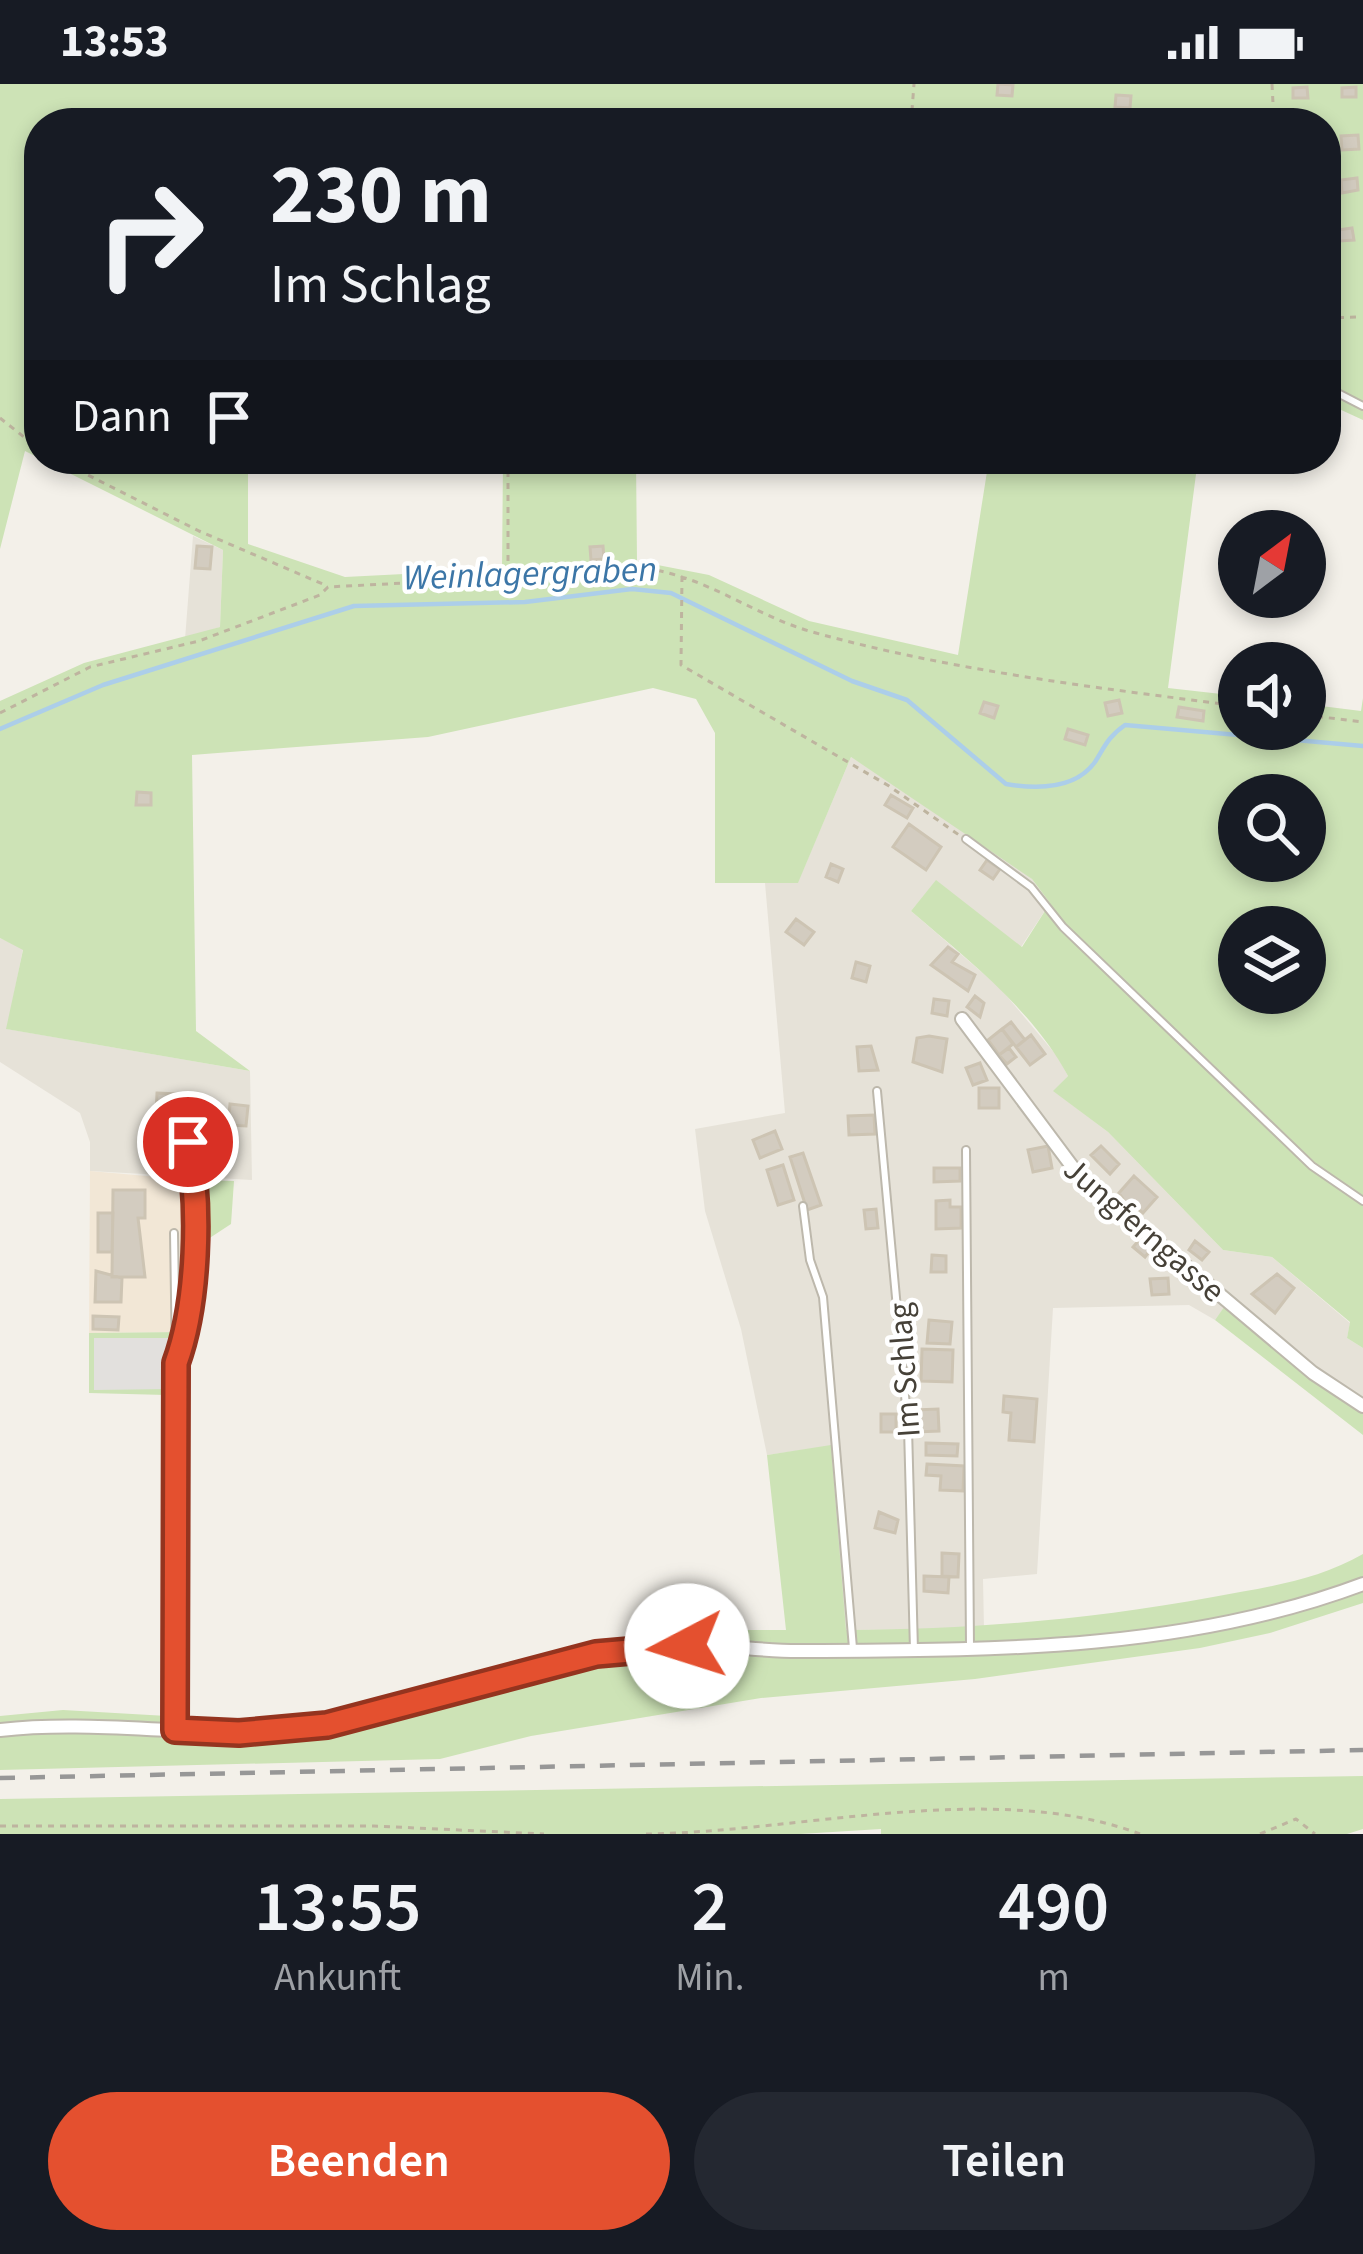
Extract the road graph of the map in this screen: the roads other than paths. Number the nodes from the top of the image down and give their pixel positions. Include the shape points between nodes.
1 (966, 839) road end
2 (962, 1019) dead end
3 (877, 1091) dead end
4 (188, 1142) dead end
5 (966, 1150) dead end
6 (1363, 1201) edge
7 (802, 1206) dead end
8 (174, 1232) dead end
9 (176, 1363) junction
10 (176, 1396) joint
11 (1363, 1406) edge
12 (1363, 1585) edge
13 (914, 1650) junction
14 (970, 1650) junction
15 (853, 1651) junction
16 (0, 1730) edge
17 (175, 1730) junction

1 - 6 lane via 1031,887 1312,1166
2 - 11 street, Jungferngasse via 1080,1177
3 - 13 lane, Im Schlag via 908,1428
4 - 9 lane via 198,1188 191,1324
5 - 14 lane, Im Schlag
7 - 15 lane via 823,1297
8 - 9 lane
9 - 10 lane
10 - 17 street
12 - 14 street via 1231,1624
13 - 14 street
13 - 15 street
15 - 17 street via 687,1646 596,1654 327,1725
16 - 17 street via 61,1723

